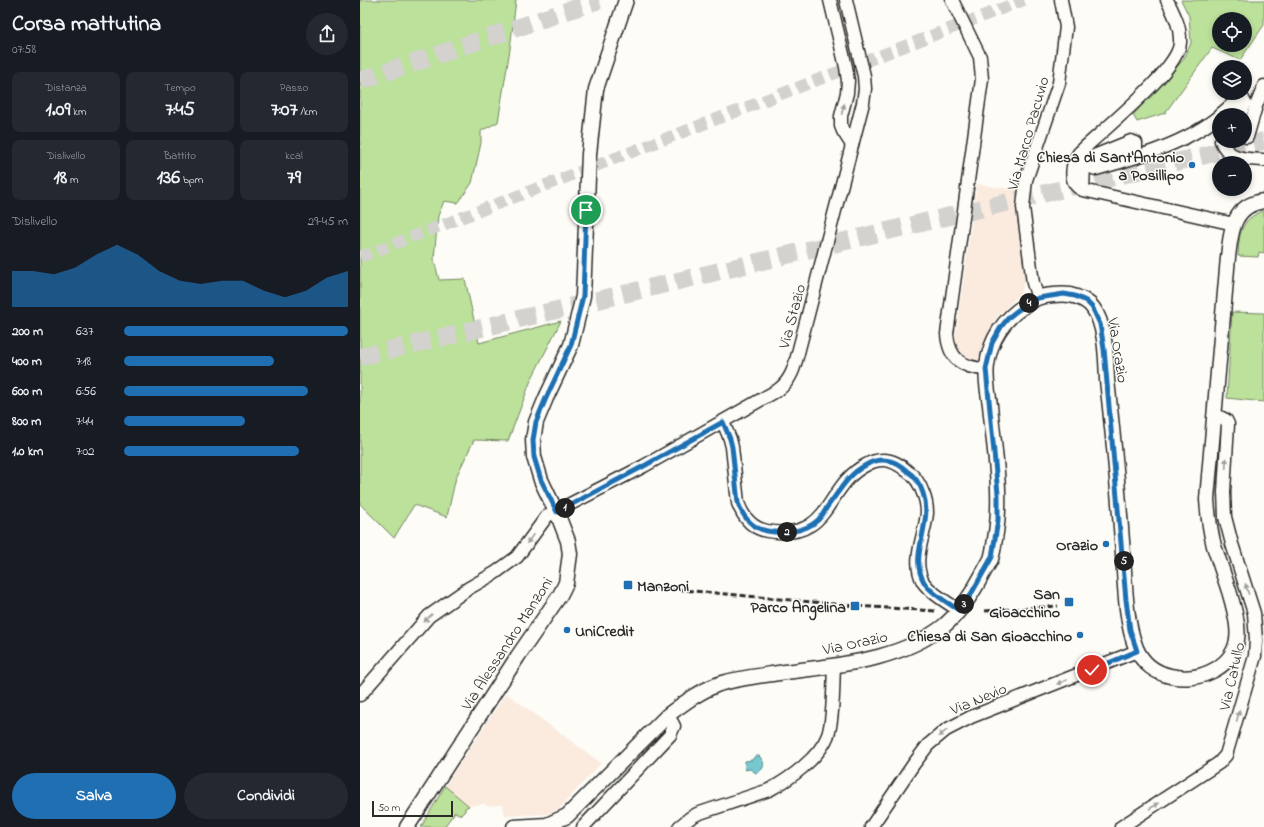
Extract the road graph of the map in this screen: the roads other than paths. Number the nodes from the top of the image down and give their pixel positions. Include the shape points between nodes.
1 (626, 0) edge
2 (830, 0) edge
3 (846, 0) edge
4 (952, 0) edge
5 (1061, 0) edge
6 (1167, 0) edge
7 (1264, 86) edge
8 (1238, 100) edge
9 (1228, 108) edge
10 (1252, 120) edge
11 (1212, 121) edge
12 (852, 144) junction
13 (1225, 148) edge
14 (1264, 160) edge
15 (1083, 190) junction
16 (1264, 201) edge
17 (1234, 224) junction
18 (1038, 298) junction
19 (986, 369) junction
20 (1214, 414) junction
21 (723, 422) junction
22 (557, 512) junction
23 (959, 610) junction
24 (1137, 651) junction
25 (834, 665) junction
26 (360, 695) edge
27 (668, 715) junction
28 (407, 827) edge
29 (514, 827) edge
30 (583, 827) edge
31 (679, 827) edge
32 (871, 827) edge
33 (1121, 827) edge

1 - 22 street, Via Alessandro Manzoni via 596,89 589,154 583,296 571,345 536,422 533,440 534,457 541,480
12 -> 2 street via 841,126 848,81
3 - 12 street, Via Stazio via 865,89
4 - 19 street via 980,57 982,79 947,342 950,351 960,362 970,367
5 - 18 street, Via Marco Pacuvio via 1066,27 1060,83 1026,180 1023,207
6 - 15 street via 1178,23 1179,50 1164,73 1085,146 1075,159 1072,173 1074,182
7 - 10 street
8 - 9 street
11 - 15 street via 1196,132 1142,156 1096,170 1093,164 1097,161 1136,148 1136,143 1131,141 1089,158 1083,170
12 - 21 street, Via Stazio via 793,370 778,390
13 - 14 street via 1236,157
15 - 17 street
16 - 17 street, Via Orazio via 1241,210
17 - 20 street, Via Orazio via 1228,256
18 - 19 street, Via Orazio via 1009,317 1001,327 992,343
18 - 24 street, Via Orazio via 1064,294 1075,296 1092,307 1100,324 1112,426 1126,600 1130,630
19 - 23 street, Via Orazio via 998,494 998,520 992,557 974,590
20 - 24 street, Via Orazio via 1208,519 1237,618 1236,645 1233,653 1220,667 1205,675 1187,678 1174,678 1162,673 1152,667
33 -> 20 street, Via Catullo via 1219,763 1226,755 1255,656 1254,613 1225,517 1228,424 1226,420
21 - 22 street, Via Stazio
21 - 23 street via 732,447 738,503 750,524 763,530 778,533 806,528 818,520 848,479 860,468 874,461 896,462 912,474 921,486 927,503 918,564 924,582 944,601
22 -> 26 street, Via Stazio via 547,516 517,557 429,616
22 - 28 street, Via Alessandro Manzoni via 570,554 566,582 560,595
23 - 25 street, Via Orazio via 947,623 908,647
24 -> 32 street, Via Nevio via 971,717 946,730 928,745
25 - 27 street, Via Orazio via 720,684 685,701
25 - 31 street via 831,725 824,744 813,758 769,790 698,814
27 - 29 street, Via Orazio via 567,816 547,825
27 - 30 street via 674,726 670,734

